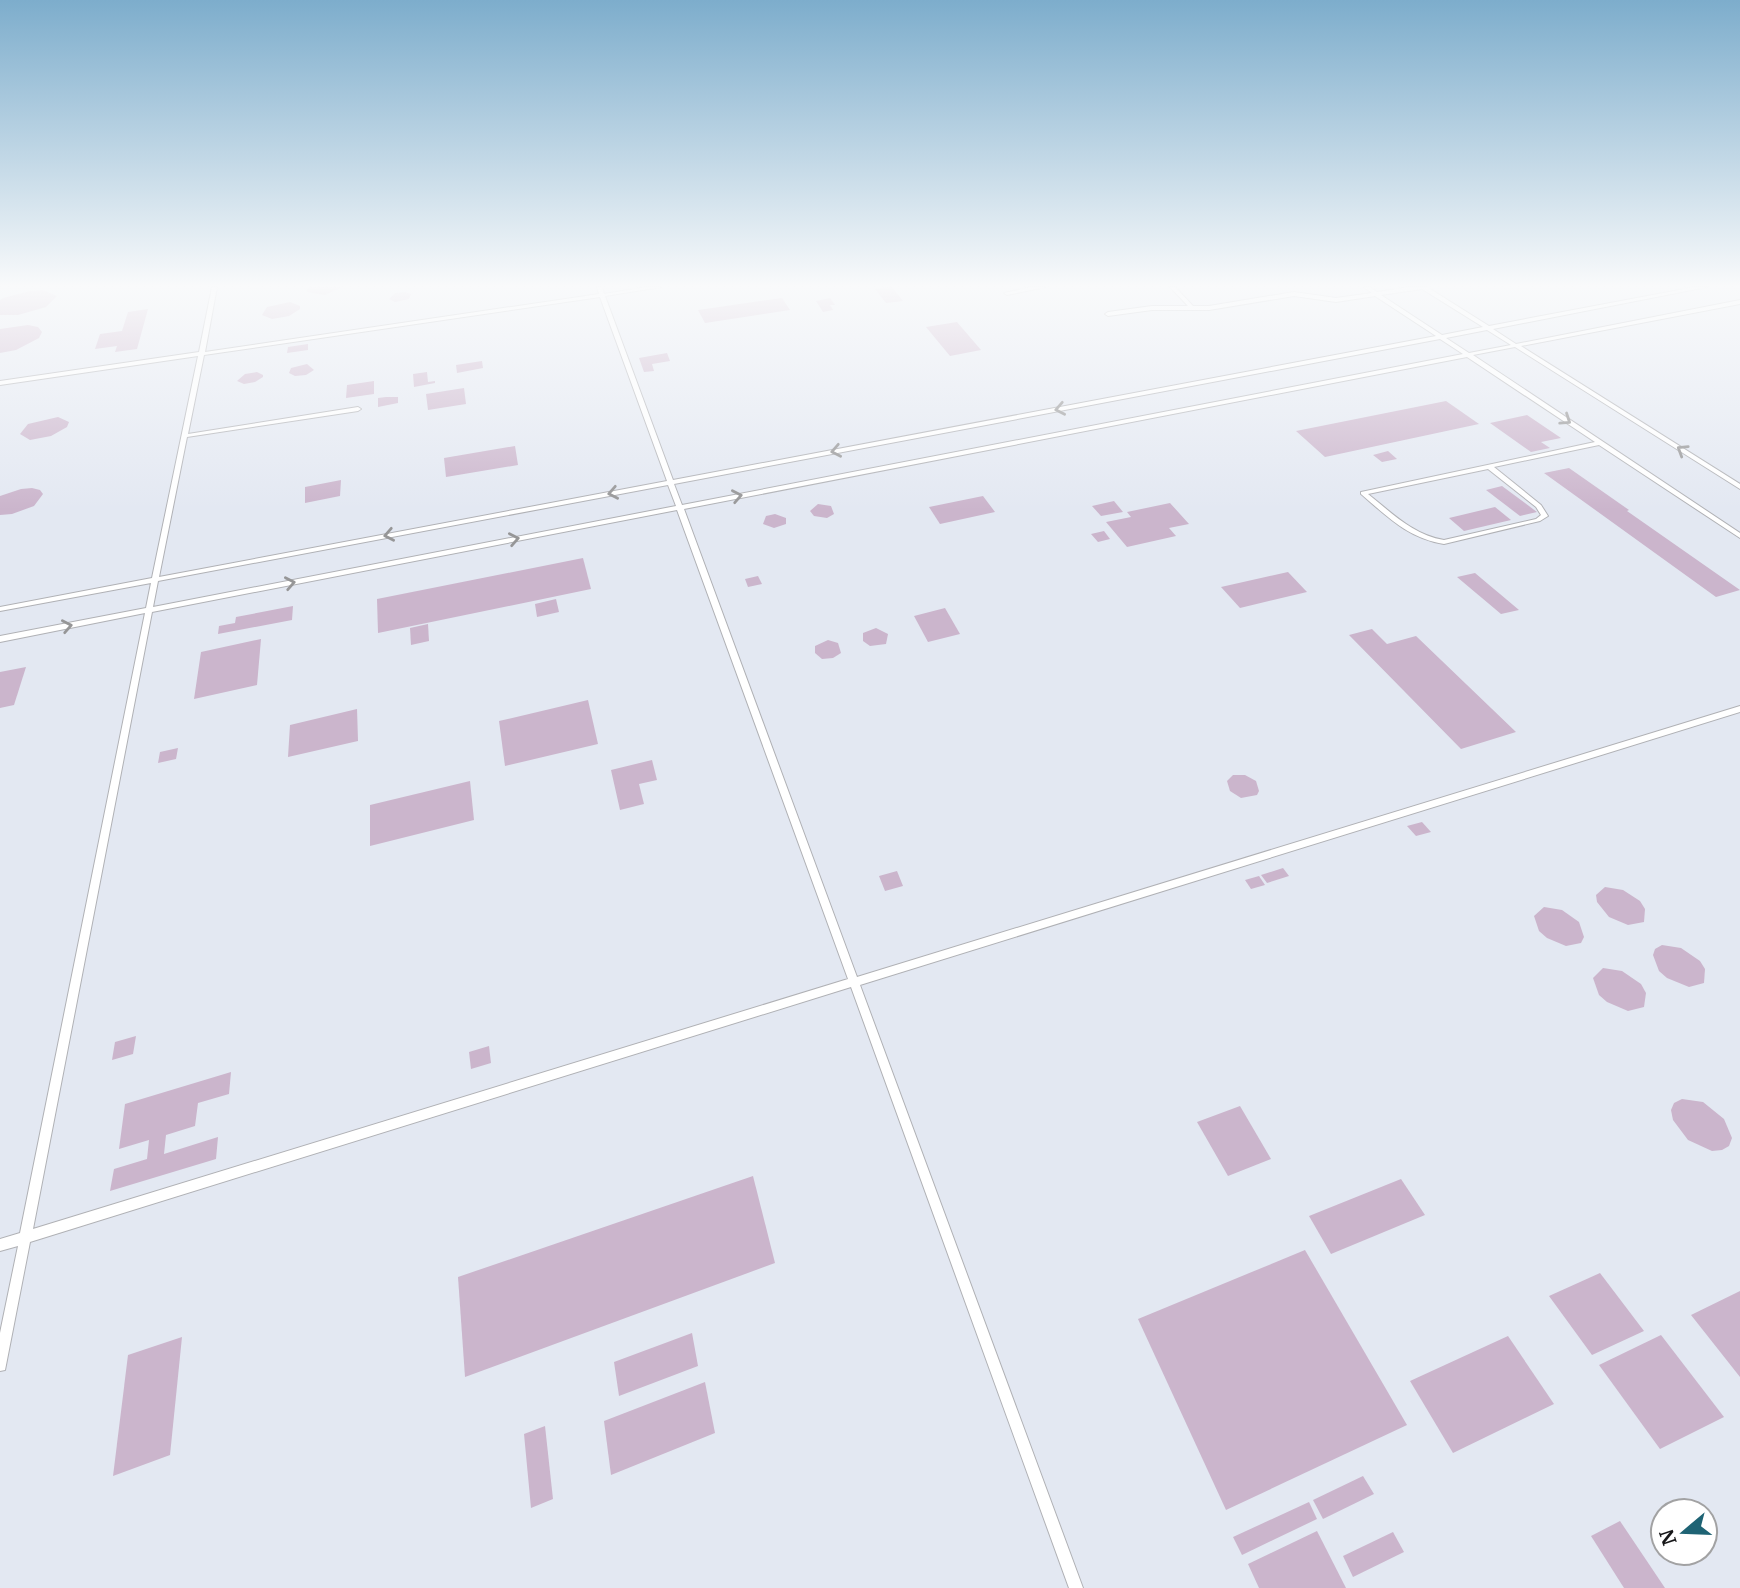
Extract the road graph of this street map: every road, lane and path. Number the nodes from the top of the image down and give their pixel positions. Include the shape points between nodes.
1 (152, 361) edge
2 (200, 361) edge
3 (626, 361) edge
4 (1314, 361) edge
5 (1432, 361) edge
6 (1479, 361) edge
7 (1541, 361) edge
8 (0, 383) edge
9 (358, 409) dead end
10 (185, 436) junction
11 (1601, 443) junction
12 (1488, 466) junction
13 (669, 483) junction
14 (1740, 486) edge
15 (679, 508) junction
16 (1740, 536) edge
17 (155, 579) junction
18 (0, 609) edge
19 (149, 610) junction
20 (0, 639) edge
21 (1740, 709) edge
22 (853, 982) junction
23 (26, 1237) junction
24 (0, 1245) edge
25 (0, 1365) edge
26 (1076, 1588) edge

1 - 8 lane
2 - 10 lane
3 - 13 lane
4 -> 13 lane
15 -> 5 lane
6 -> 11 lane
14 -> 7 lane
9 - 10 lane
10 - 17 lane
11 - 12 lane
11 - 16 lane
12 - 12 lane via 1426,480 1363,493 1428,541 1444,542 1545,516 1539,506
13 - 15 lane
13 -> 17 lane
19 -> 15 lane
15 - 22 lane
17 - 18 lane
17 - 19 lane
20 -> 19 lane
19 - 23 lane
21 - 22 lane
22 - 23 lane
22 - 26 lane
23 - 24 lane
23 - 25 lane

